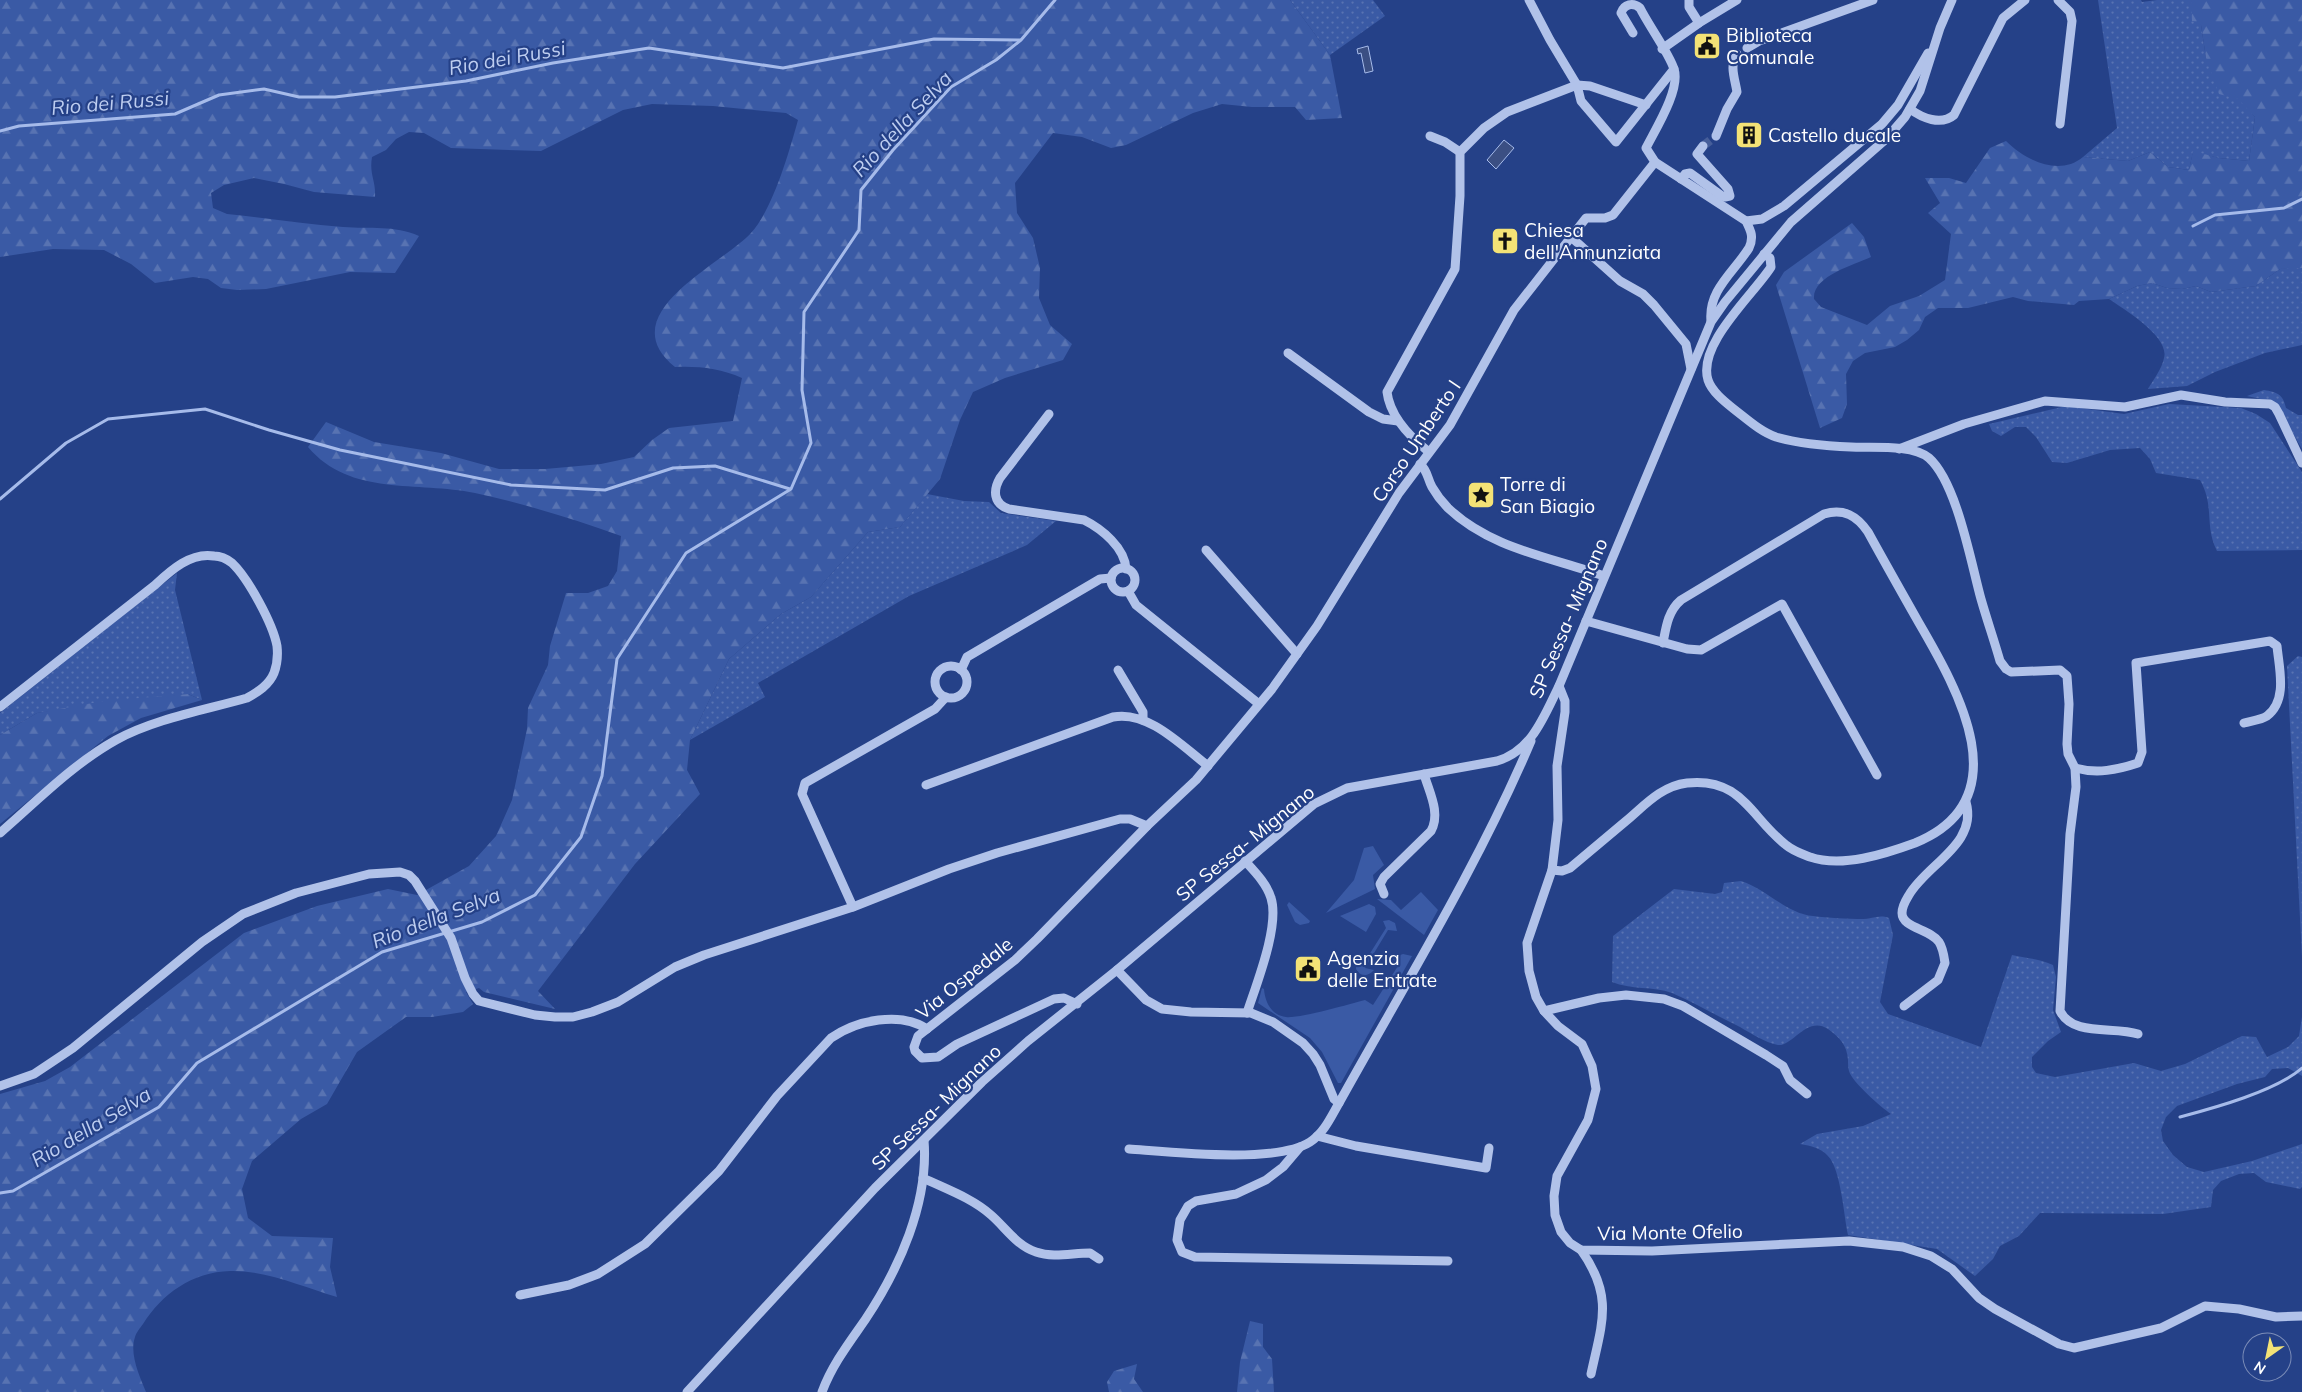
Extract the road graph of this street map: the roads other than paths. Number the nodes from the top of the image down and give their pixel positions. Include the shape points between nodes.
1 (1529, 0) edge
2 (1689, 0) edge
3 (1737, 0) edge
4 (1873, 0) edge
5 (1952, 0) edge
6 (2025, 0) edge
7 (2058, 0) edge
8 (1699, 23) junction
9 (1633, 33) dead end
10 (1937, 39) junction
11 (1662, 48) junction
12 (1747, 48) dead end
13 (1737, 54) dead end
14 (1674, 69) junction
15 (1577, 85) junction
16 (1646, 105) junction
17 (1910, 109) junction
18 (2060, 124) dead end
19 (1430, 136) dead end
20 (1716, 136) tunnel mouth
21 (1703, 146) dead end
22 (1460, 152) junction
23 (1655, 162) junction
24 (1681, 178) junction
25 (1746, 221) junction
26 (1571, 237) junction
27 (1764, 254) junction
28 (1711, 322) junction
29 (1288, 353) dead end
30 (1691, 372) junction
31 (1049, 414) dead end
32 (1398, 421) junction
33 (1899, 449) junction
34 (1429, 452) junction
35 (1420, 464) junction
36 (2302, 464) edge
37 (1206, 550) dead end
38 (1126, 568) junction
39 (1604, 576) junction
40 (1111, 578) junction
41 (1128, 590) junction
42 (1586, 621) junction
43 (1662, 643) junction
44 (1297, 654) junction
45 (961, 670) junction
46 (1118, 670) dead end
47 (1559, 686) junction
48 (946, 697) junction
49 (1260, 704) junction
50 (0, 707) edge
51 (1143, 720) junction
52 (2244, 722) dead end
53 (1534, 734) junction
54 (1208, 766) junction
55 (2075, 768) junction
56 (1424, 774) junction
57 (1877, 775) dead end
58 (926, 785) dead end
59 (1966, 802) junction
60 (1147, 826) junction
61 (0, 833) edge
62 (1245, 861) junction
63 (1552, 870) junction
64 (1384, 894) dead end
65 (852, 907) junction
66 (1117, 970) junction
67 (1077, 1004) junction
68 (1904, 1006) dead end
69 (1544, 1011) junction
70 (1247, 1013) junction
71 (927, 1029) junction
72 (2138, 1034) dead end
73 (0, 1086) edge
74 (1806, 1094) dead end
75 (1339, 1103) junction
76 (1317, 1136) junction
77 (924, 1140) junction
78 (1300, 1147) junction
79 (1489, 1148) dead end
80 (1128, 1149) dead end
81 (923, 1178) junction
82 (1581, 1250) junction
83 (1099, 1259) dead end
84 (1448, 1261) dead end
85 (520, 1295) dead end
86 (2302, 1316) edge
87 (1590, 1374) dead end
88 (686, 1392) edge
89 (822, 1392) edge

1 - 15 street
2 - 8 street via 1689,7
3 - 8 street
4 - 12 street
5 - 10 street, SP Sessa- Mignano
6 - 17 street via 2003,18 1954,115 1942,121
7 - 18 street via 2070,12 2072,21
8 - 11 street
9 - 11 street via 1620,13 1630,4 1640,8
10 - 17 street, SP Sessa- Mignano via 1920,91
10 - 25 street via 1898,105 1882,124 1784,206 1762,219
11 - 14 street
13 - 20 street via 1733,69 1737,92
14 - 16 street
14 - 23 street via 1672,93 1646,148
15 - 16 street via 1590,86
15 - 16 street via 1581,100 1616,142
15 - 22 street via 1506,112
17 - 27 street, SP Sessa- Mignano via 1893,132 1805,208
19 - 22 street
21 - 24 street via 1698,154 1728,188 1730,196 1722,196 1690,173
22 - 32 street via 1455,269 1388,388 1388,400
23 - 24 street
23 - 26 street, Corso Umberto I via 1613,215 1586,218
24 - 25 street
25 - 28 street via 1752,232 1752,242 1718,288
26 - 30 street via 1620,281 1644,294 1654,305 1686,344
26 - 34 street, Corso Umberto I via 1514,310 1460,408
27 - 28 street, SP Sessa- Mignano
27 - 33 street via 1770,258 1771,267 1726,323 1713,349 1706,368 1712,388 1749,421 1774,436 1824,445
28 - 30 street, SP Sessa- Mignano
29 - 32 street via 1369,412 1383,419
30 - 39 street, SP Sessa- Mignano
31 - 38 street via 995,486 997,500 1002,507 1009,509 1084,520 1092,524 1120,550 1126,559
32 - 34 street
33 - 36 street via 1964,424 2038,402 2056,400 2124,407 2181,395 2276,407
33 - 55 street via 1921,453 1930,459 1953,499 2000,661 2006,669 2017,673 2060,670 2067,676 2068,754
34 - 35 street, Corso Umberto I
35 - 39 street via 1427,471 1431,485 1456,515 1495,540
35 - 44 street, Corso Umberto I
37 - 44 street
38 - 40 street via 1116,570
38 - 41 street via 1135,579
39 - 42 street, SP Sessa- Mignano
40 - 41 street via 1118,591
40 - 45 street via 1100,579 967,657
41 - 49 street via 1136,605
42 - 43 street
42 - 47 street, SP Sessa- Mignano
43 - 57 street via 1701,650 1782,604
43 - 59 street via 1669,617 1681,600 1824,514 1833,511 1847,513 1868,532 1941,661 1962,706 1971,736 1974,762 1972,786
44 - 49 street, Corso Umberto I
45 - 48 street via 966,675 965,690 960,696
45 - 48 street via 953,666 938,674 938,692
46 - 51 street via 1143,712
47 - 53 street, SP Sessa- Mignano
47 - 63 street, Via Monte Ofelio via 1565,700 1565,712 1557,766 1558,820
48 - 65 street via 935,709 804,783 802,794
49 - 54 street, Corso Umberto I
50 - 61 street via 169,571 204,555 224,558 244,578 267,620 277,648 274,674 268,684 255,693 140,729 116,740 72,771
51 - 54 street via 1149,721
51 - 58 street via 1123,715 1113,717
52 - 55 street via 2266,717 2280,698 2277,646 2270,641 2136,663 2142,752 2138,763 2117,770
53 - 56 street, SP Sessa- Mignano via 1520,750 1504,759
53 - 75 street via 1507,798 1475,859
54 - 60 street, Corso Umberto I
55 - 72 street via 2076,795 2070,834 2060,1011 2064,1018 2080,1026
56 - 62 street, SP Sessa- Mignano via 1335,792 1314,804
56 - 64 street via 1436,814 1435,824 1384,878 1380,884
59 - 63 street via 1940,829 1918,841 1867,856 1829,861 1786,846 1737,794 1719,787 1688,783 1670,787 1652,799 1570,868
59 - 68 street via 1969,811 1962,836 1914,887 1902,910 1907,924 1938,940 1945,964 1938,980
60 - 65 street via 1130,819 1094,826 949,869
60 - 71 street, Via Ospedale via 1015,960
62 - 66 street, SP Sessa- Mignano
62 - 70 street via 1266,886 1273,907 1272,932
63 - 69 street, Via Monte Ofelio via 1527,943 1529,970
65 - 73 street via 704,955 675,967 609,1006 572,1017 535,1015 479,1001 465,978 456,948 409,876 400,872 369,874 290,895 243,914 202,942 73,1048 34,1074
66 - 67 street, SP Sessa- Mignano
66 - 70 street via 1140,996 1162,1009
67 - 71 street, Via Ospedale via 1064,998 1054,999 957,1044 933,1059 922,1058 914,1047 916,1039
67 - 77 street, SP Sessa- Mignano via 1028,1041
69 - 74 street via 1626,995 1664,999 1683,1006 1783,1066 1790,1080
69 - 82 street, Via Monte Ofelio via 1582,1044 1592,1066 1596,1089 1588,1120 1557,1176 1554,1196 1555,1215 1561,1232 1570,1244
70 - 75 street via 1264,1017 1303,1043 1320,1065 1334,1099
71 - 85 street via 916,1022 898,1019 853,1026 840,1032 778,1096 719,1172 645,1244 598,1274 569,1285
75 - 76 street
76 - 78 street
76 - 79 street via 1356,1146 1486,1168
77 - 81 street
77 - 88 street, SP Sessa- Mignano
78 - 80 street via 1237,1155
78 - 84 street via 1283,1167 1266,1180 1236,1194 1196,1201 1188,1206 1180,1220 1177,1240 1182,1252 1195,1257
81 - 83 street via 976,1204 992,1215 1016,1240 1035,1252 1049,1255 1090,1253
81 - 89 street via 916,1211 894,1267 865,1319 837,1359
82 - 86 street, Via Monte Ofelio via 1652,1251 1849,1241 1902,1247 1931,1256 1952,1269 1979,1298 1995,1309 2059,1344 2074,1348 2161,1328 2204,1306 2276,1317
82 - 87 street via 1592,1268 1603,1299 1604,1313

